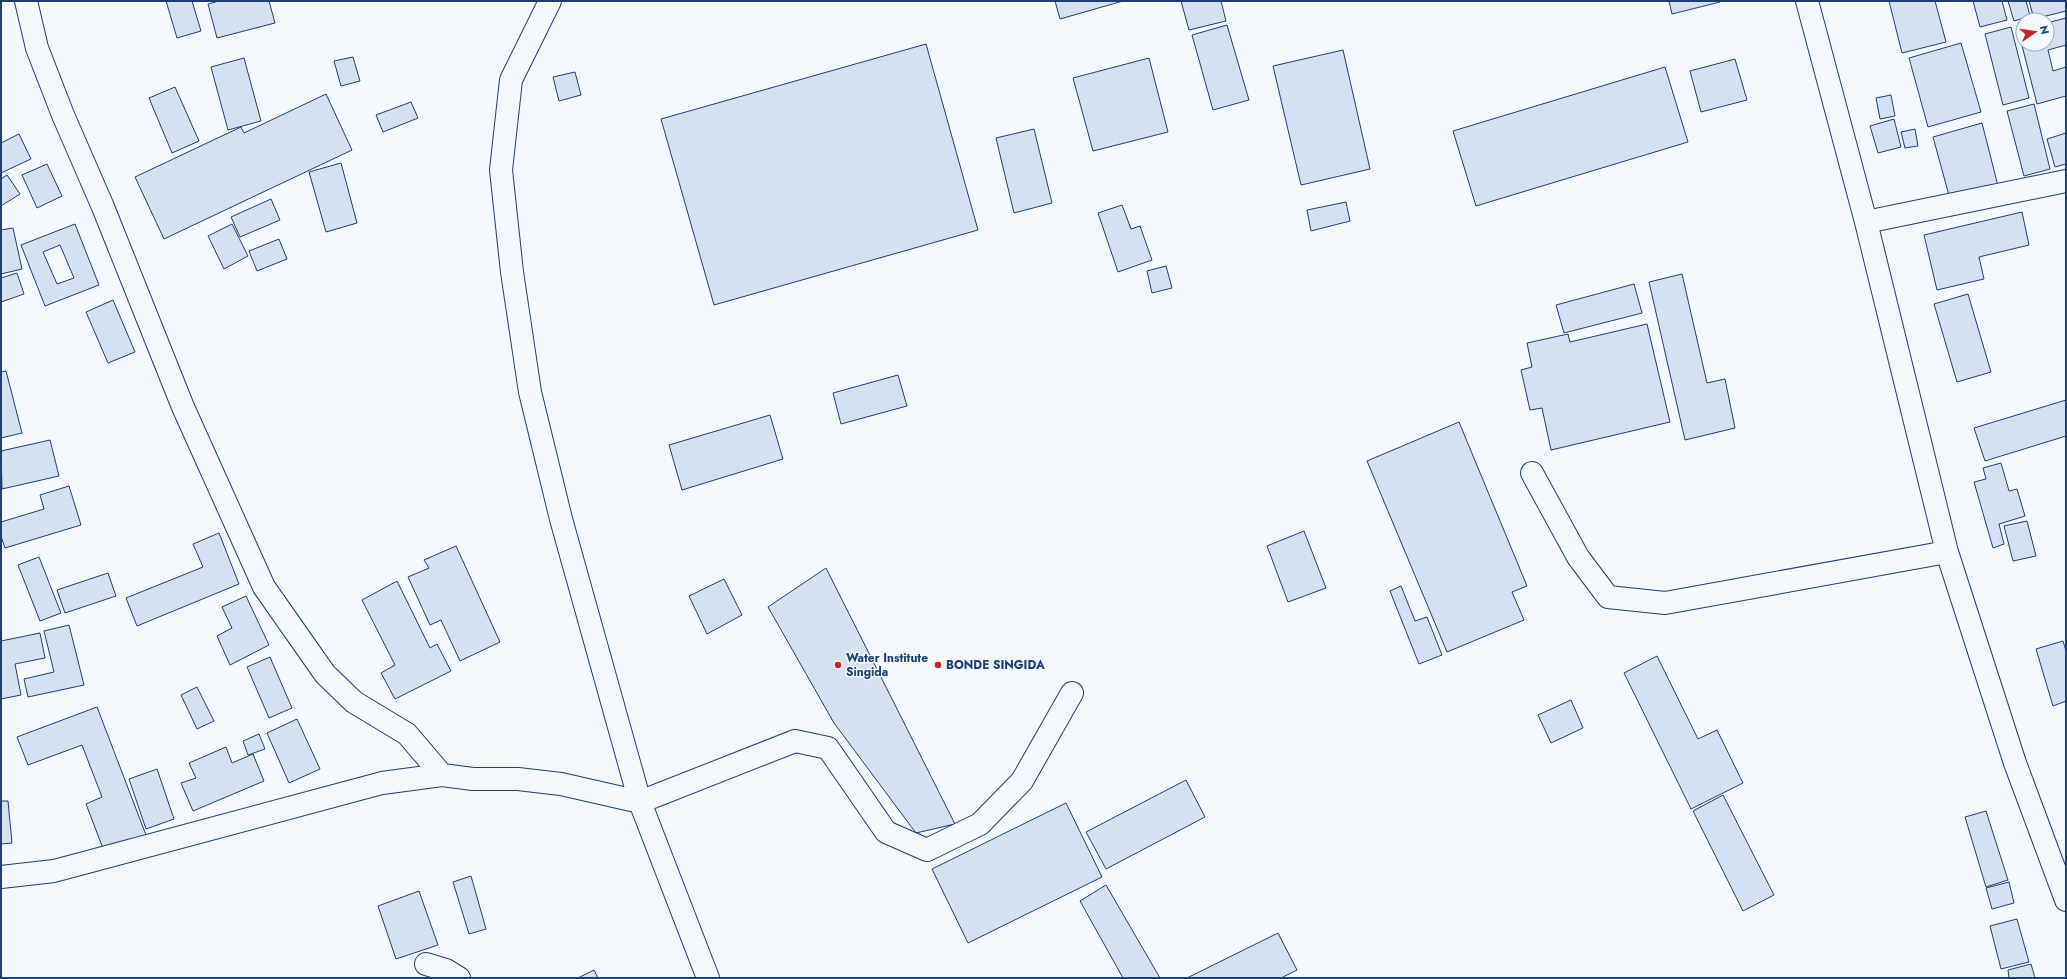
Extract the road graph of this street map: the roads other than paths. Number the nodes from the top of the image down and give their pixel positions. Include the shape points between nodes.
1 (26, 1) edge
2 (550, 1) edge
3 (1807, 1) edge
4 (2066, 181) edge
5 (1866, 222) junction
6 (1532, 473) dead end
7 (1947, 552) junction
8 (1072, 693) dead end
9 (442, 775) junction
10 (640, 802) junction
11 (1, 877) edge
12 (2066, 900) edge
13 (426, 964) dead end
14 (459, 978) edge
15 (708, 978) edge

1 - 9 street via 37,48 63,115 103,207 183,407 264,587 325,674 354,702 408,734
2 - 10 street via 511,80 501,170 511,264 530,392 561,519
3 - 5 street
4 - 5 street
5 - 7 street
6 - 7 street via 1578,557 1608,596 1664,602
7 - 12 street via 2015,763
8 - 10 street via 1022,781 980,824 927,850 886,832 828,748 795,741
9 - 10 street via 561,784
9 - 11 street via 382,783 54,871
10 - 15 street
13 - 14 street via 446,970

